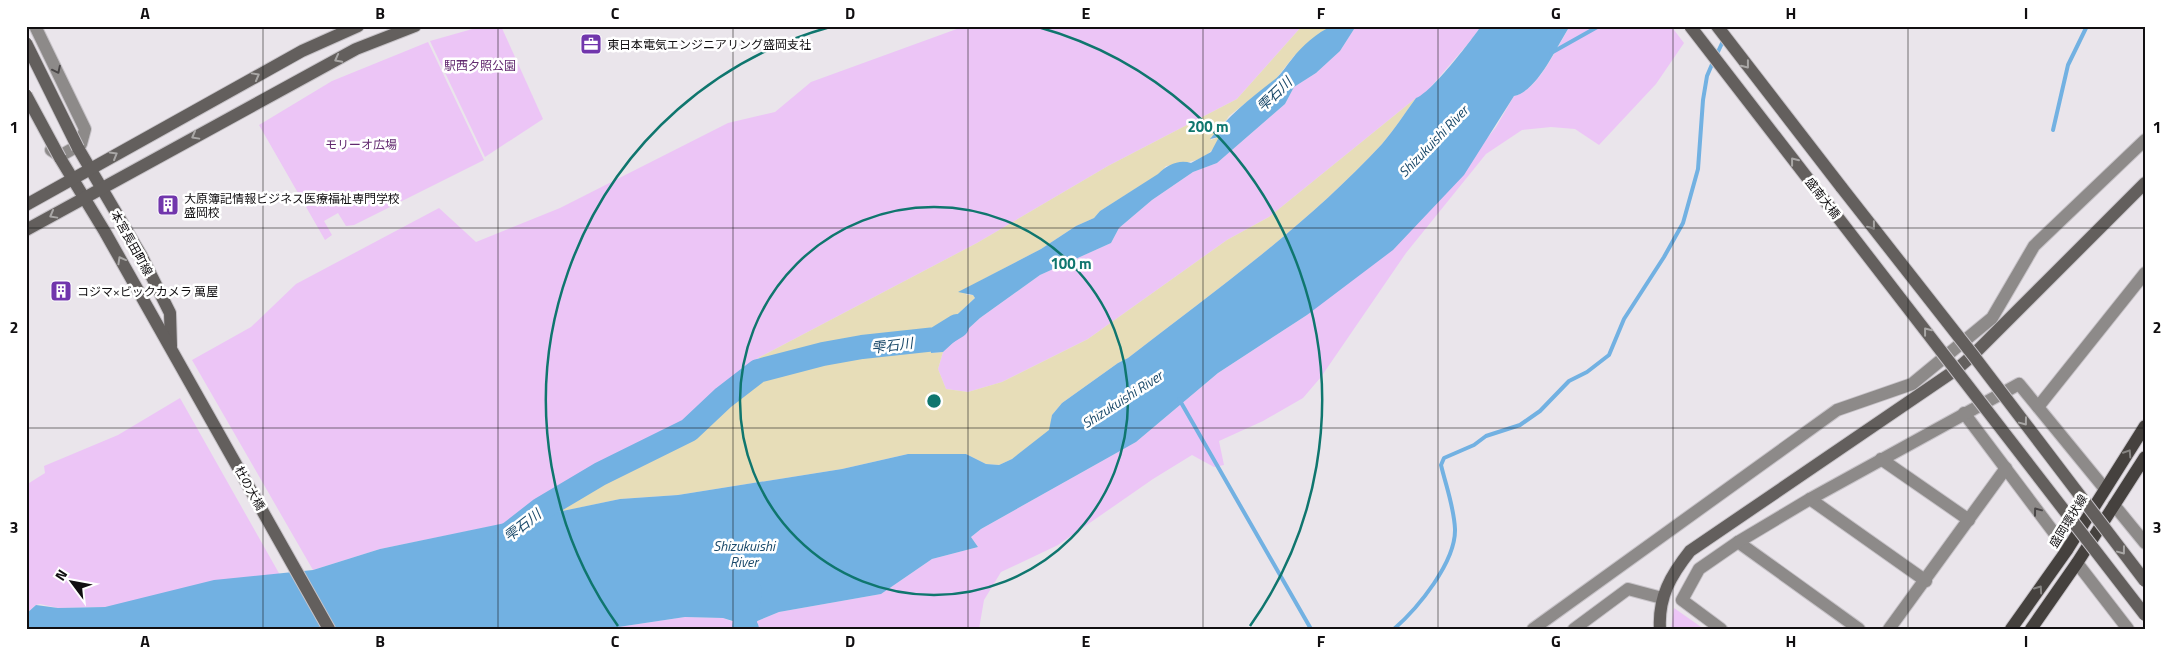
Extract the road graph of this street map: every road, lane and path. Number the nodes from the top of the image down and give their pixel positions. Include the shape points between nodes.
1 (35, 26) edge
2 (415, 26) edge
3 (1690, 26) edge
4 (1716, 26) edge
5 (351, 28) edge
6 (26, 43) edge
7 (356, 49) junction
8 (26, 93) edge
9 (2145, 140) edge
10 (90, 169) junction
11 (72, 180) junction
12 (2145, 183) edge
13 (101, 188) junction
14 (84, 198) junction
15 (26, 205) edge
16 (26, 230) edge
17 (2145, 273) edge
18 (171, 348) junction
19 (1973, 355) junction
20 (1957, 369) junction
21 (2038, 407) junction
22 (1964, 413) junction
23 (2145, 426) edge
24 (2145, 458) edge
25 (1881, 459) junction
26 (2006, 468) junction
27 (2104, 489) junction
28 (1810, 499) junction
29 (2114, 505) junction
30 (1969, 520) junction
31 (1738, 542) junction
32 (2145, 543) edge
33 (2066, 550) junction
34 (2077, 563) junction
35 (1926, 580) junction
36 (2145, 580) edge
37 (1662, 598) junction
38 (2145, 615) edge
39 (330, 629) edge
40 (1533, 629) edge
41 (1574, 629) edge
42 (1660, 629) edge
43 (1721, 629) edge
44 (1859, 629) edge
45 (1890, 629) edge
46 (2011, 629) edge
47 (2031, 629) edge
48 (2128, 629) edge

1 -> 8 street via 85,129 81,144 60,156 52,153
2 - 7 street
20 -> 3 street, 盛南大橋, bridge
4 -> 19 street, 盛南大橋, bridge
5 - 7 street
10 -> 5 street via 302,51
6 - 10 street, 本宮長田町線, bridge
7 -> 13 street
8 - 11 street, 本宮長田町線, bridge
9 - 40 street via 2034,246 1992,318 1912,384 1837,410
10 - 11 street
10 - 13 street, 本宮長田町線
11 - 14 street, 本宮長田町線
11 - 15 street
12 - 19 street
13 - 14 street
13 - 18 street, 本宮長田町線 via 141,254 170,313
14 -> 16 street
18 -> 14 street, 本宮長田町線
17 - 21 street
18 - 39 street, 杜の大橋
19 - 20 street
19 -> 36 street, 盛南大橋, bridge
20 - 37 street via 1690,551 1673,572
20 - 38 street, 盛南大橋, bridge
21 - 22 street via 2019,384
21 - 27 street
22 - 25 street
22 - 26 street
27 -> 23 main road, 盛岡環状線
24 - 29 main road
25 - 28 street
25 - 30 street
26 - 30 street
33 -> 26 street
27 - 33 main road, 盛岡環状線
28 - 31 street
28 - 35 street
29 - 32 street
29 - 34 main road
30 - 35 street
31 - 43 street via 1699,569 1682,600
31 - 44 street
46 -> 33 main road, 盛岡環状線
34 - 47 main road
34 - 48 street
35 - 45 street
37 - 41 street via 1628,589
37 - 42 street

